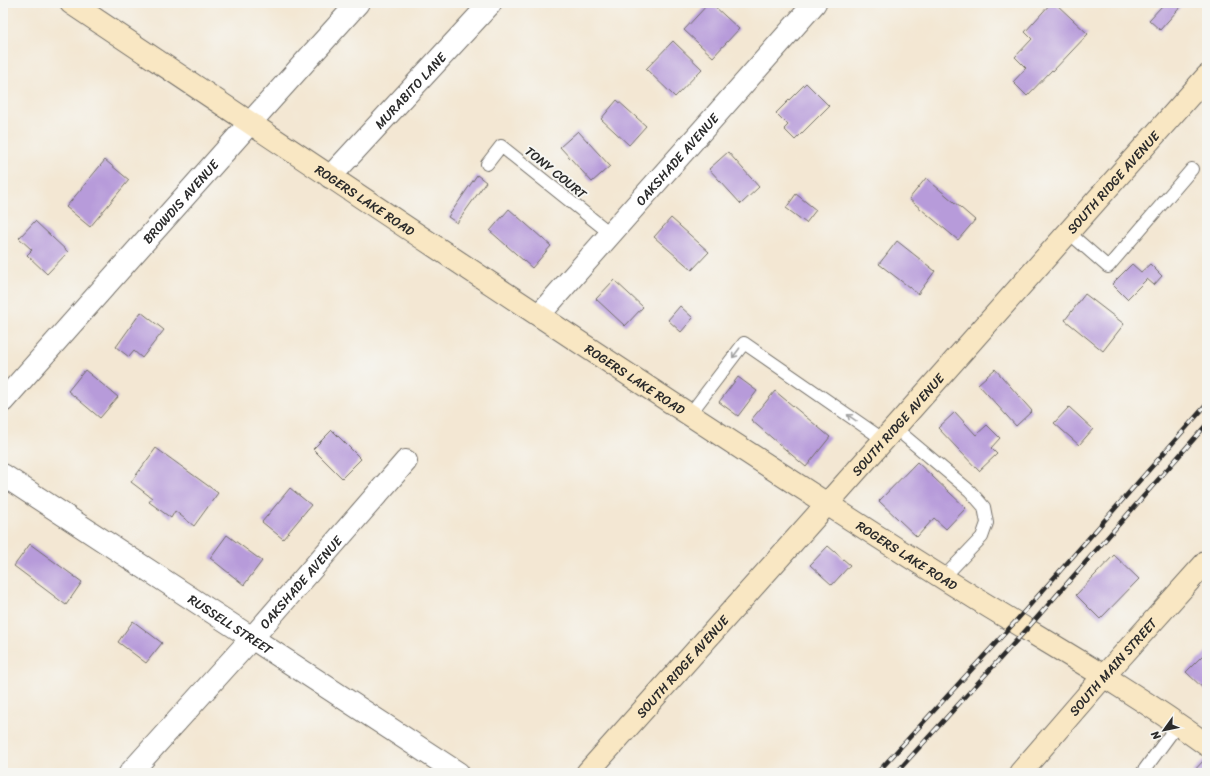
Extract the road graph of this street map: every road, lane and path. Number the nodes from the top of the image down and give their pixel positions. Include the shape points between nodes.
1 (71, 3) edge
2 (358, 3) edge
3 (815, 3) edge
4 (490, 4) edge
5 (1207, 76) edge
6 (250, 123) junction
7 (488, 164) dead end
8 (1192, 169) dead end
9 (330, 176) junction
10 (1068, 232) junction
11 (611, 234) junction
12 (539, 315) junction
13 (3, 401) edge
14 (690, 414) junction
15 (889, 434) junction
16 (406, 461) dead end
17 (3, 475) edge
18 (827, 504) junction
19 (1207, 561) edge
20 (943, 578) junction
21 (252, 638) junction
22 (1103, 677) junction
23 (1178, 724) junction
24 (1207, 745) edge
25 (130, 773) edge
26 (458, 773) edge
27 (587, 773) edge
28 (1020, 773) edge
29 (1142, 773) edge

1 - 6 main road, ROGERS LAKE ROAD
2 - 6 street, BROWDIS AVENUE
3 - 11 street, OAKSHADE AVENUE
4 - 9 street, MURABITO LANE
5 - 10 main road, SOUTH RIDGE AVENUE
6 - 9 main road, ROGERS LAKE ROAD
6 - 13 street, BROWDIS AVENUE
7 - 11 lane, TONY COURT via 501,146
8 - 10 lane via 1108,267
9 - 12 main road, ROGERS LAKE ROAD
10 - 15 main road, SOUTH RIDGE AVENUE
11 - 12 street, OAKSHADE AVENUE
12 - 14 main road, ROGERS LAKE ROAD
15 -> 14 lane via 744,343
14 - 18 main road, ROGERS LAKE ROAD
15 - 18 main road, SOUTH RIDGE AVENUE
15 - 20 lane via 970,491 984,507 987,523 982,537
16 - 21 street, OAKSHADE AVENUE
17 - 21 street, RUSSELL STREET
18 - 20 main road, ROGERS LAKE ROAD
18 - 27 main road, SOUTH RIDGE AVENUE
19 - 22 main road, SOUTH MAIN STREET
20 - 22 main road, ROGERS LAKE ROAD
21 - 25 street, OAKSHADE AVENUE
21 - 26 street, RUSSELL STREET
22 - 23 main road, ROGERS LAKE ROAD
22 - 28 main road, SOUTH MAIN STREET
23 - 24 main road, ROGERS LAKE ROAD
23 - 29 lane

